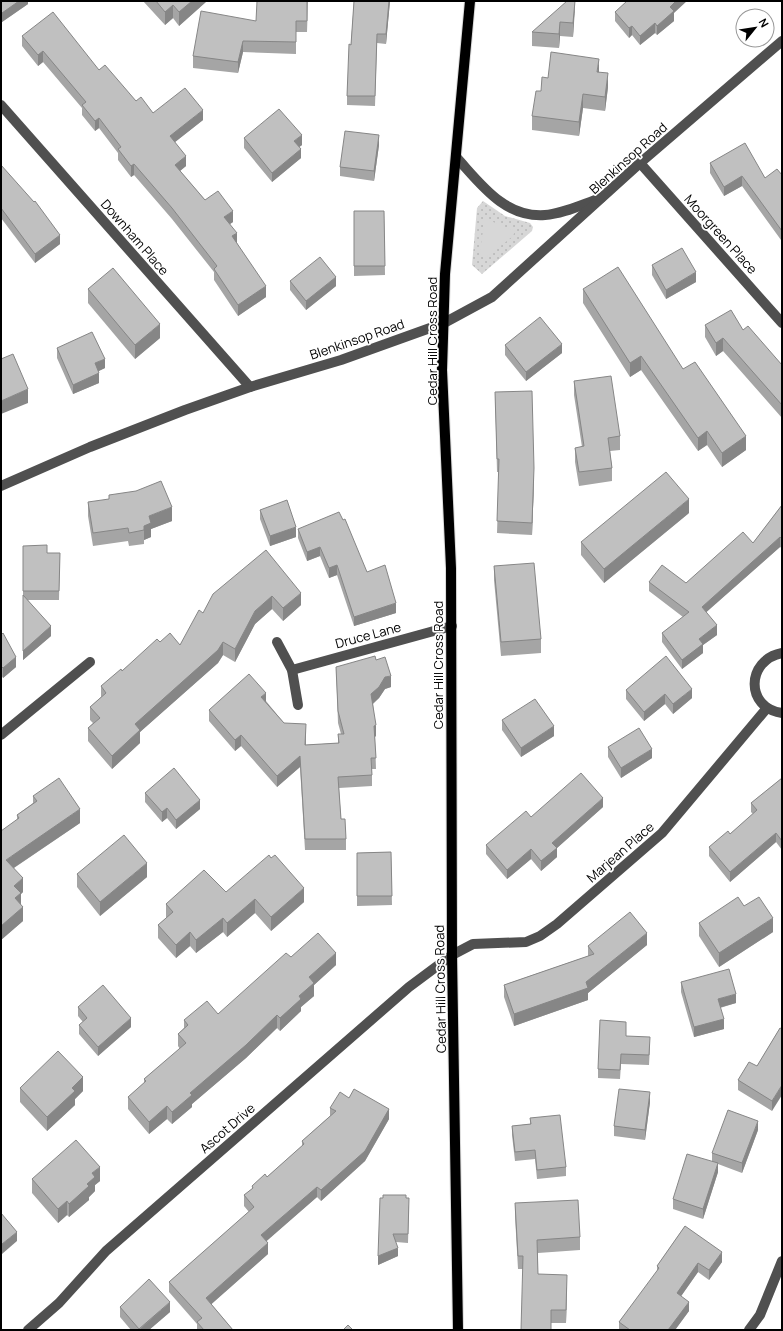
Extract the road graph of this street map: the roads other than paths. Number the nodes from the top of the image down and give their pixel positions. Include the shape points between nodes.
1 (470, 1) edge
2 (782, 41) edge
3 (1, 105) edge
4 (456, 157) junction
5 (640, 163) junction
6 (604, 196) junction
7 (444, 323) junction
8 (782, 323) edge
9 (250, 387) junction
10 (1, 486) edge
11 (452, 626) junction
12 (277, 642) dead end
13 (782, 653) edge
14 (90, 662) dead end
15 (292, 670) junction
16 (298, 705) dead end
17 (767, 708) junction
18 (782, 713) edge
19 (1, 735) edge
20 (452, 955) junction
21 (782, 1261) edge
22 (780, 1277) edge
23 (28, 1330) edge
24 (458, 1330) edge
25 (749, 1330) edge

1 - 4 main road, Cedar Hill Cross Road
2 - 5 street, Blenkinsop Road
3 - 9 street, Downham Place
4 - 6 street via 499,202 520,212 545,215
4 - 7 main road, Cedar Hill Cross Road via 445,274
5 - 6 street, Blenkinsop Road
5 - 8 street, Moorgreen Place
6 - 7 street, Blenkinsop Road via 492,296
7 - 9 street, Blenkinsop Road via 341,360
7 - 11 main road, Cedar Hill Cross Road via 442,370
9 - 10 street, Blenkinsop Road via 90,447
11 - 15 street, Druce Lane
11 - 20 main road, Cedar Hill Cross Road
12 - 15 street
13 - 17 street via 763,662 756,675 755,691
14 - 19 street
15 - 16 street
17 - 18 street
17 - 20 street, Marjean Place via 662,833 557,924 526,942 473,944
20 - 23 street, Ascot Drive via 409,987 106,1251 59,1303
20 - 24 main road, Cedar Hill Cross Road
21 - 22 street
22 - 25 street

